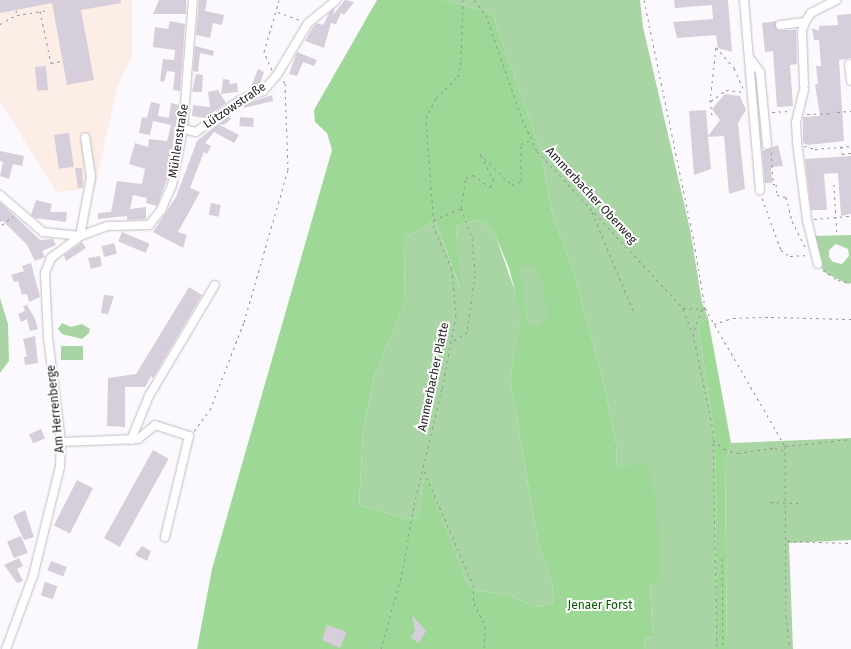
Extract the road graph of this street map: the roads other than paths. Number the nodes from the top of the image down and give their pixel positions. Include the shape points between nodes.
1 (193, 0) edge
2 (336, 0) edge
3 (744, 0) edge
4 (837, 0) edge
5 (805, 22) junction
6 (780, 25) dead end
7 (749, 57) junction
8 (849, 64) dead end
9 (851, 81) edge
10 (183, 129) junction
11 (85, 137) dead end
12 (767, 145) road end
13 (760, 190) dead end
14 (0, 195) edge
15 (55, 234) junction
16 (80, 236) junction
17 (62, 248) junction
18 (818, 264) road end
19 (215, 285) dead end
20 (130, 440) junction
21 (62, 442) junction
22 (165, 537) dead end
23 (6, 649) edge

1 - 10 street, Mühlenstraße
2 - 10 street, Lützowstraße via 308,23 277,75 263,91 240,100 196,132
3 - 7 street
4 - 5 street via 811,13
5 - 6 street
5 - 18 street via 802,30 804,87 798,114 797,142 807,220
7 - 12 street via 760,72
7 - 13 street
8 - 9 street
10 - 16 street, Mühlenstraße via 172,185 161,210 149,225 108,226
11 - 16 street via 91,177
14 - 15 street via 36,228
15 - 16 street
15 - 17 street
16 - 17 street, Am Herrenberge
17 - 21 street, Am Herrenberge via 51,258 45,273 48,337
19 - 20 street via 149,396
20 - 21 street
20 - 22 street via 138,439 156,425 189,436
21 - 23 street, Am Herrenberge via 59,475 42,541

